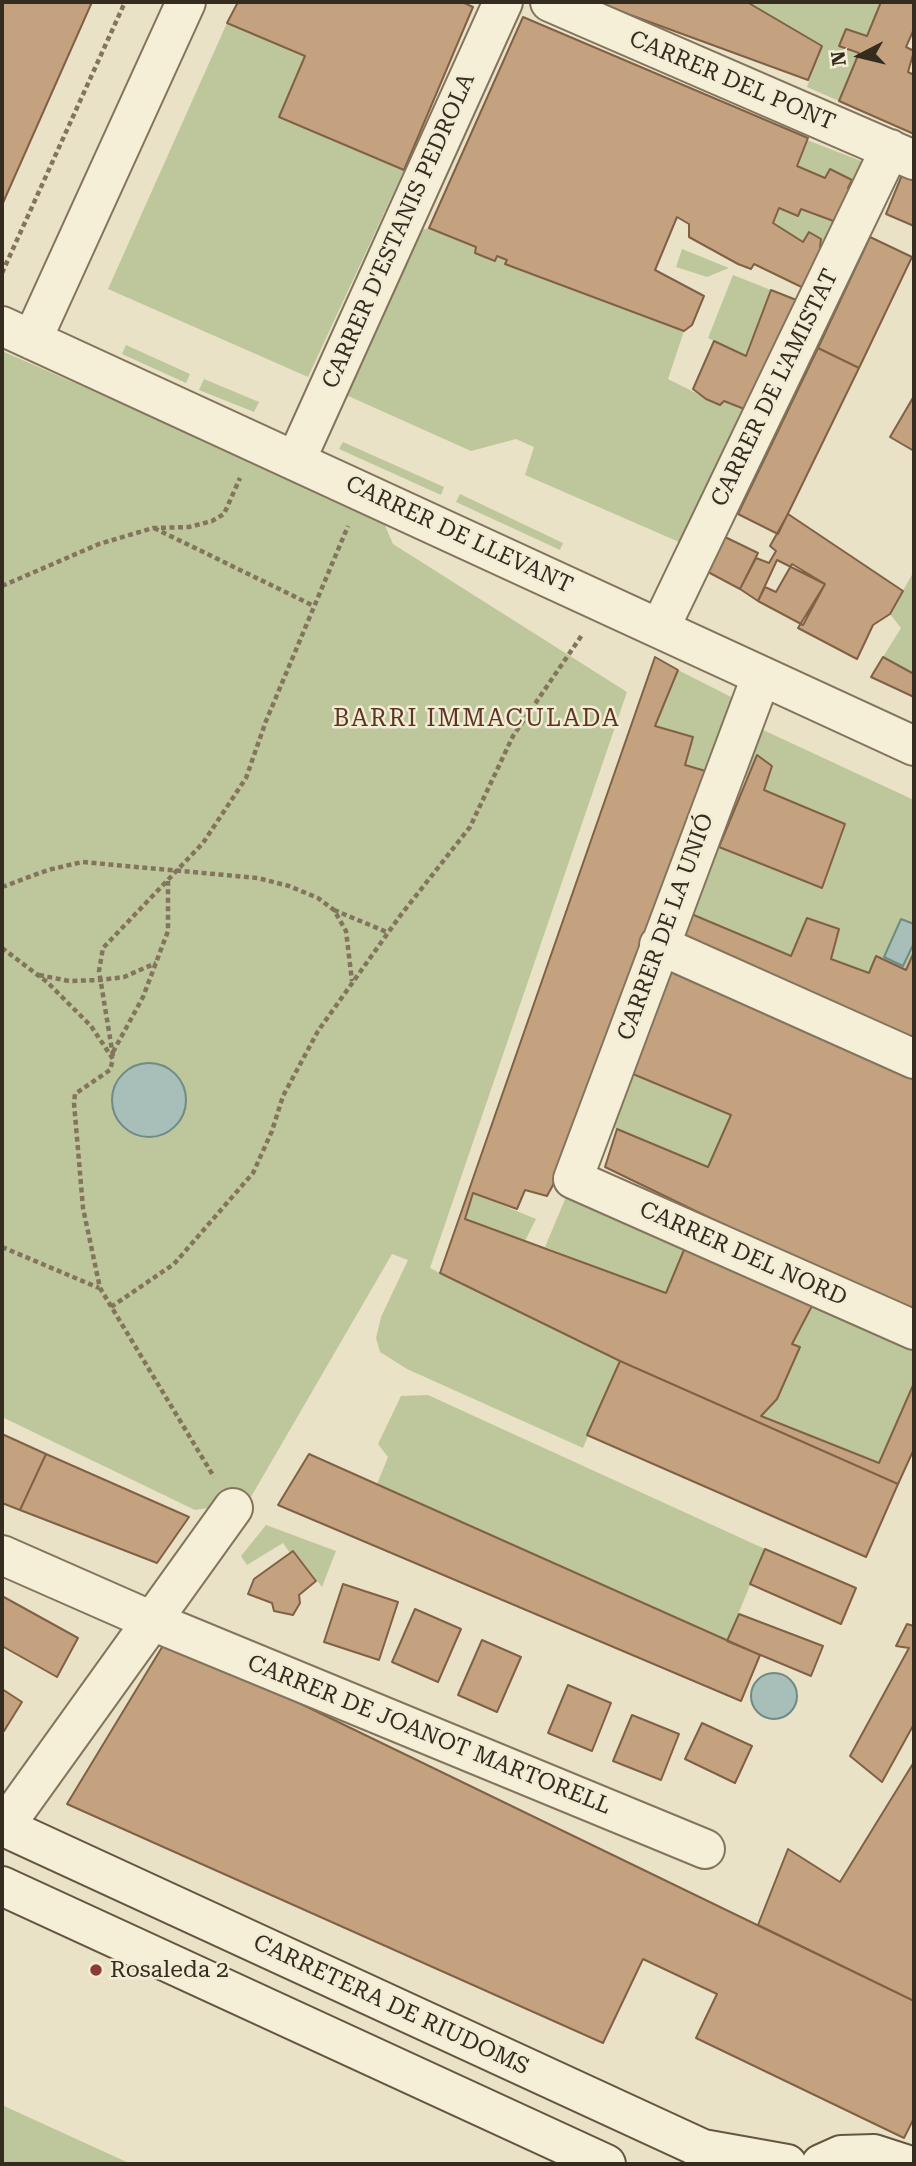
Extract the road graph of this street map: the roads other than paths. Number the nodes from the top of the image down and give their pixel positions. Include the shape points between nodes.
1 (186, 2) edge
2 (503, 2) edge
3 (550, 2) edge
4 (902, 154) edge
5 (17, 333) edge
6 (296, 460) junction
7 (660, 628) junction
8 (761, 677) junction
9 (914, 746) edge
10 (659, 945) junction
11 (914, 1059) edge
12 (573, 1179) joint
13 (914, 1330) edge
14 (233, 1508) road end
15 (2, 1555) edge
16 (152, 1621) junction
17 (3, 1826) edge
18 (705, 1849) dead end
19 (2, 1886) edge
20 (908, 2157) edge
21 (606, 2164) edge
22 (787, 2164) edge
23 (821, 2164) edge

1 - 5 street
2 - 6 street, CARRER D'ESTANIS PEDROLA
3 - 4 street, CARRER DEL PONT
4 - 7 street, CARRER DE L'AMISTAT
5 - 6 street, CARRER DE LLEVANT
6 - 7 street, CARRER DE LLEVANT
7 - 8 street, CARRER DE LLEVANT
8 - 9 street, CARRER DE LLEVANT
8 - 10 street, CARRER DE LA UNIÓ
10 - 11 street
10 - 12 street, CARRER DE LA UNIÓ
12 - 13 street, CARRER DEL NORD
14 - 16 street
15 - 16 street, CARRER DE JOANOT MARTORELL
16 - 17 street
16 - 18 street, CARRER DE JOANOT MARTORELL
17 - 22 street, CARRETERA DE RIUDOMS via 703,2149
19 - 21 street
20 - 23 street via 841,2155

